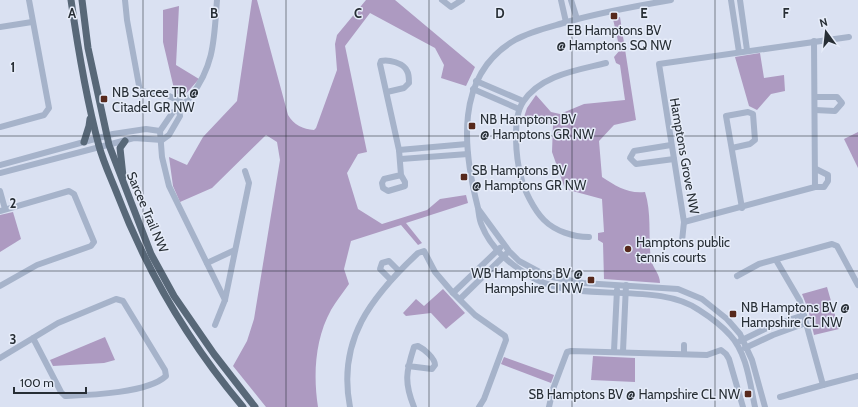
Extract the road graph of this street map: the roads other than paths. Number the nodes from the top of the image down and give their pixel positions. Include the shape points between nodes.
1 (30, 0) edge
2 (72, 0) edge
3 (82, 0) edge
4 (125, 0) edge
5 (217, 0) edge
6 (442, 0) edge
7 (462, 0) edge
8 (561, 0) edge
9 (571, 0) edge
10 (671, 0) edge
11 (731, 0) edge
12 (740, 0) edge
13 (577, 19) junction
14 (32, 22) junction
15 (566, 22) junction
16 (0, 27) edge
17 (849, 37) dead end
18 (814, 41) junction
19 (747, 50) junction
20 (738, 52) junction
21 (606, 63) dead end
22 (476, 81) junction
23 (473, 89) junction
24 (387, 92) junction
25 (815, 96) junction
26 (523, 101) junction
27 (185, 104) junction
28 (519, 109) junction
29 (179, 110) junction
30 (815, 110) junction
31 (90, 111) junction
32 (0, 127) edge
33 (160, 131) junction
34 (107, 136) junction
35 (97, 138) junction
36 (162, 140) junction
37 (125, 141) junction
38 (84, 142) junction
39 (467, 144) junction
40 (109, 145) junction
41 (671, 145) junction
42 (99, 147) junction
43 (732, 148) junction
44 (399, 150) junction
45 (468, 154) junction
46 (401, 158) junction
47 (674, 159) junction
48 (0, 164) edge
49 (816, 169) junction
50 (245, 171) dead end
51 (0, 173) edge
52 (401, 175) dead end
53 (816, 187) junction
54 (125, 188) junction
55 (0, 191) edge
56 (478, 208) junction
57 (742, 208) junction
58 (3, 210) edge
59 (684, 222) junction
60 (588, 237) dead end
61 (682, 241) dead end
62 (503, 245) junction
63 (236, 250) junction
64 (497, 250) junction
65 (509, 251) junction
66 (504, 256) junction
67 (776, 260) junction
68 (207, 263) junction
69 (399, 271) junction
70 (737, 276) dead end
71 (391, 280) junction
72 (618, 284) junction
73 (626, 285) junction
74 (858, 285) edge
75 (0, 286) edge
76 (453, 293) junction
77 (617, 293) junction
78 (626, 294) junction
79 (460, 299) junction
80 (225, 300) junction
81 (804, 315) junction
82 (806, 323) junction
83 (215, 325) dead end
84 (33, 338) junction
85 (743, 340) junction
86 (736, 343) junction
87 (684, 345) dead end
88 (747, 347) junction
89 (740, 350) junction
90 (614, 351) junction
91 (623, 352) junction
92 (684, 354) junction
93 (0, 358) edge
94 (408, 366) junction
95 (858, 376) edge
96 (823, 385) junction
97 (780, 397) dead end
98 (243, 407) edge
99 (255, 407) edge
100 (350, 407) edge
101 (414, 407) edge
102 (479, 407) edge
103 (549, 407) edge
104 (743, 407) edge
105 (755, 407) edge
106 (765, 407) edge

1 - 14 street
2 - 31 main road, Sarcee Trail NW
3 - 34 main road, Sarcee Trail NW via 88,48
4 - 27 street via 140,91 165,94
5 - 27 street via 209,67
6 - 7 street via 451,8
8 - 15 street
9 - 13 street
10 - 13 street via 621,8
11 - 20 street
12 - 19 street
13 - 15 street
14 - 16 street
14 - 32 street via 49,108 44,115
15 - 22 street via 514,40 490,61
17 - 18 street, Hamptons Grove NW
18 - 19 street, Hamptons Grove NW
18 - 25 street
19 - 20 street, Hamptons Grove NW
20 - 41 street, Hamptons Grove NW via 659,64
21 - 26 street via 554,77
22 - 23 street
22 - 26 street
23 - 28 street
23 - 39 street via 468,107
24 - 24 street via 404,88 409,83 405,67 386,60 380,64
24 - 44 street
25 - 30 street
25 - 30 street via 837,97 842,104 835,110
26 - 28 street
27 - 29 street
28 - 60 street via 517,153 521,178 532,202 544,220 565,233
29 - 33 street via 173,112
29 - 36 street via 180,116 169,135
30 - 49 street
31 - 35 main road, Sarcee Trail NW
31 - 38 main road via 90,126
33 - 34 street via 132,130
33 - 36 street
34 - 35 street
34 - 40 main road, Sarcee Trail NW
35 - 38 street
35 - 42 main road, Sarcee Trail NW
36 - 37 street via 146,138
36 - 68 street via 162,157 169,186
37 - 40 street
37 - 54 main road via 120,148 120,160
38 - 48 street
39 - 44 street
39 - 45 street
40 - 42 street
40 - 54 main road, Sarcee Trail NW
41 - 47 street, Hamptons Grove NW
41 - 47 street via 634,151 630,158 636,164
42 - 51 street
42 - 98 main road, Sarcee Trail NW via 129,224 165,296 200,352
43 - 43 street via 750,144 755,140 753,114 748,112 726,116
43 - 57 street
44 - 46 street
45 - 46 street
45 - 56 street via 473,194
46 - 52 street
47 - 59 street, Hamptons Grove NW
49 - 53 street
49 - 53 street, Hamptons Grove NW via 828,175 828,181 824,187
50 - 63 street via 249,183
53 - 57 street, Hamptons Grove NW
54 - 99 main road, Sarcee Trail NW via 151,254 174,296
55 - 58 street
56 - 62 street
56 - 64 street via 481,225
57 - 59 street, Hamptons Grove NW
58 - 75 street via 68,191 74,194 94,242 91,246 37,265
59 - 61 street
62 - 64 street
62 - 65 street
63 - 68 street
63 - 80 street
64 - 66 street
64 - 76 street
65 - 66 street
65 - 72 street via 520,261 547,276 583,283
66 - 77 street via 534,278 548,284 568,290
66 - 79 street
67 - 70 street via 759,264
67 - 74 street via 832,244 837,246
67 - 81 street via 800,301
68 - 80 street
69 - 71 street
69 - 71 street via 388,261 382,263 380,269
69 - 76 street via 418,253 424,252 435,272
71 - 100 street via 363,318 350,351
72 - 73 street
72 - 77 street
73 - 78 street
73 - 85 street via 688,292 702,299 728,319
76 - 79 street
77 - 78 street
77 - 90 street
78 - 86 street via 680,300 709,317
78 - 91 street
79 - 102 street via 475,315 502,333 506,340
80 - 83 street
81 - 82 street
81 - 85 street via 773,325
82 - 88 street
82 - 96 street
84 - 84 street via 58,323 116,299 123,301 166,370 166,376 140,387 101,395 65,396
84 - 93 street
85 - 86 street
85 - 88 street
86 - 89 street
87 - 92 street
88 - 89 street
88 - 106 street
89 - 105 street
90 - 91 street
90 - 103 street via 567,352
91 - 92 street
92 - 104 street via 707,355 721,350 726,354
94 - 94 street via 432,369 435,361 418,346 414,347
94 - 101 street via 406,380
95 - 96 street
96 - 97 street

